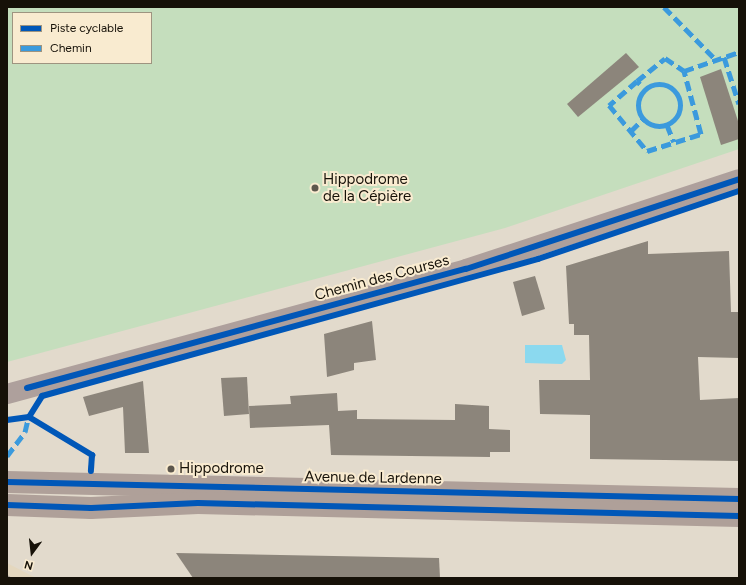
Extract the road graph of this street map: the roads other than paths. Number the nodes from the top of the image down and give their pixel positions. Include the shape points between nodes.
1 (739, 179) edge
2 (7, 394) edge
3 (7, 482) edge
4 (739, 499) edge
5 (7, 505) edge
6 (739, 516) edge

1 - 2 street, Chemin des Courses via 466,268
3 - 4 main road, Avenue de Lardenne
5 - 6 main road, Avenue de Lardenne via 91,508 214,503

